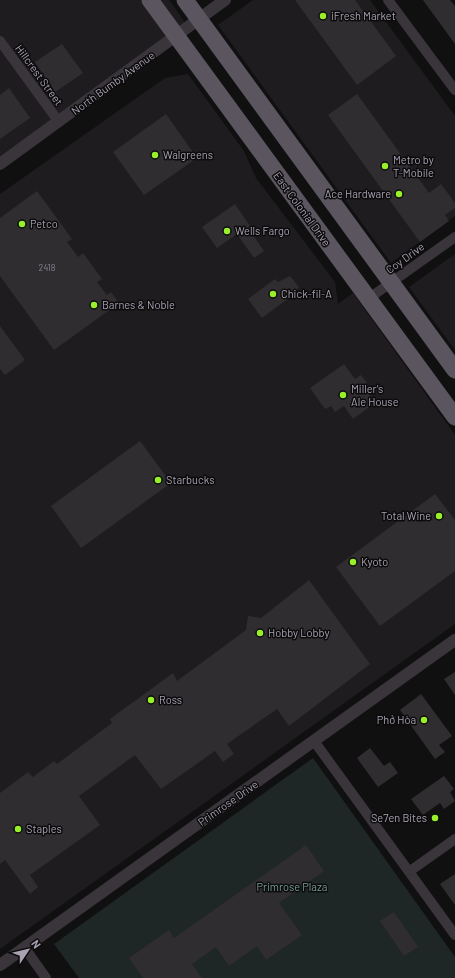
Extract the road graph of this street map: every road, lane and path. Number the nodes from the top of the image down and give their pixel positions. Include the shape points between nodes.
1 (150, 0) edge
2 (185, 0) edge
3 (225, 0) edge
4 (388, 0) edge
5 (199, 19) junction
6 (176, 37) junction
7 (0, 41) edge
8 (455, 90) edge
9 (59, 122) junction
10 (0, 164) edge
11 (455, 237) edge
12 (391, 283) junction
13 (368, 299) junction
14 (455, 370) edge
15 (455, 417) edge
16 (455, 640) edge
17 (314, 741) junction
18 (455, 839) edge
19 (410, 871) junction
20 (455, 935) edge
21 (24, 948) junction
22 (0, 965) edge
23 (46, 978) edge

1 - 6 highway, East Colonial Drive
2 - 5 highway
3 - 5 street, North Bumby Avenue
4 - 8 street
5 - 6 street, North Bumby Avenue
5 - 12 highway
6 - 9 street, North Bumby Avenue
6 - 13 highway, East Colonial Drive
7 - 9 street, Hillcrest Street
9 - 10 street, North Bumby Avenue
11 - 12 street, Coy Drive
12 - 13 street, Coy Drive
12 - 14 highway
13 - 15 highway, East Colonial Drive
16 - 17 street, Primrose Drive
17 - 19 street
17 - 21 street, Primrose Drive
18 - 19 street
19 - 20 street
21 - 22 street, Primrose Drive
21 - 23 street

